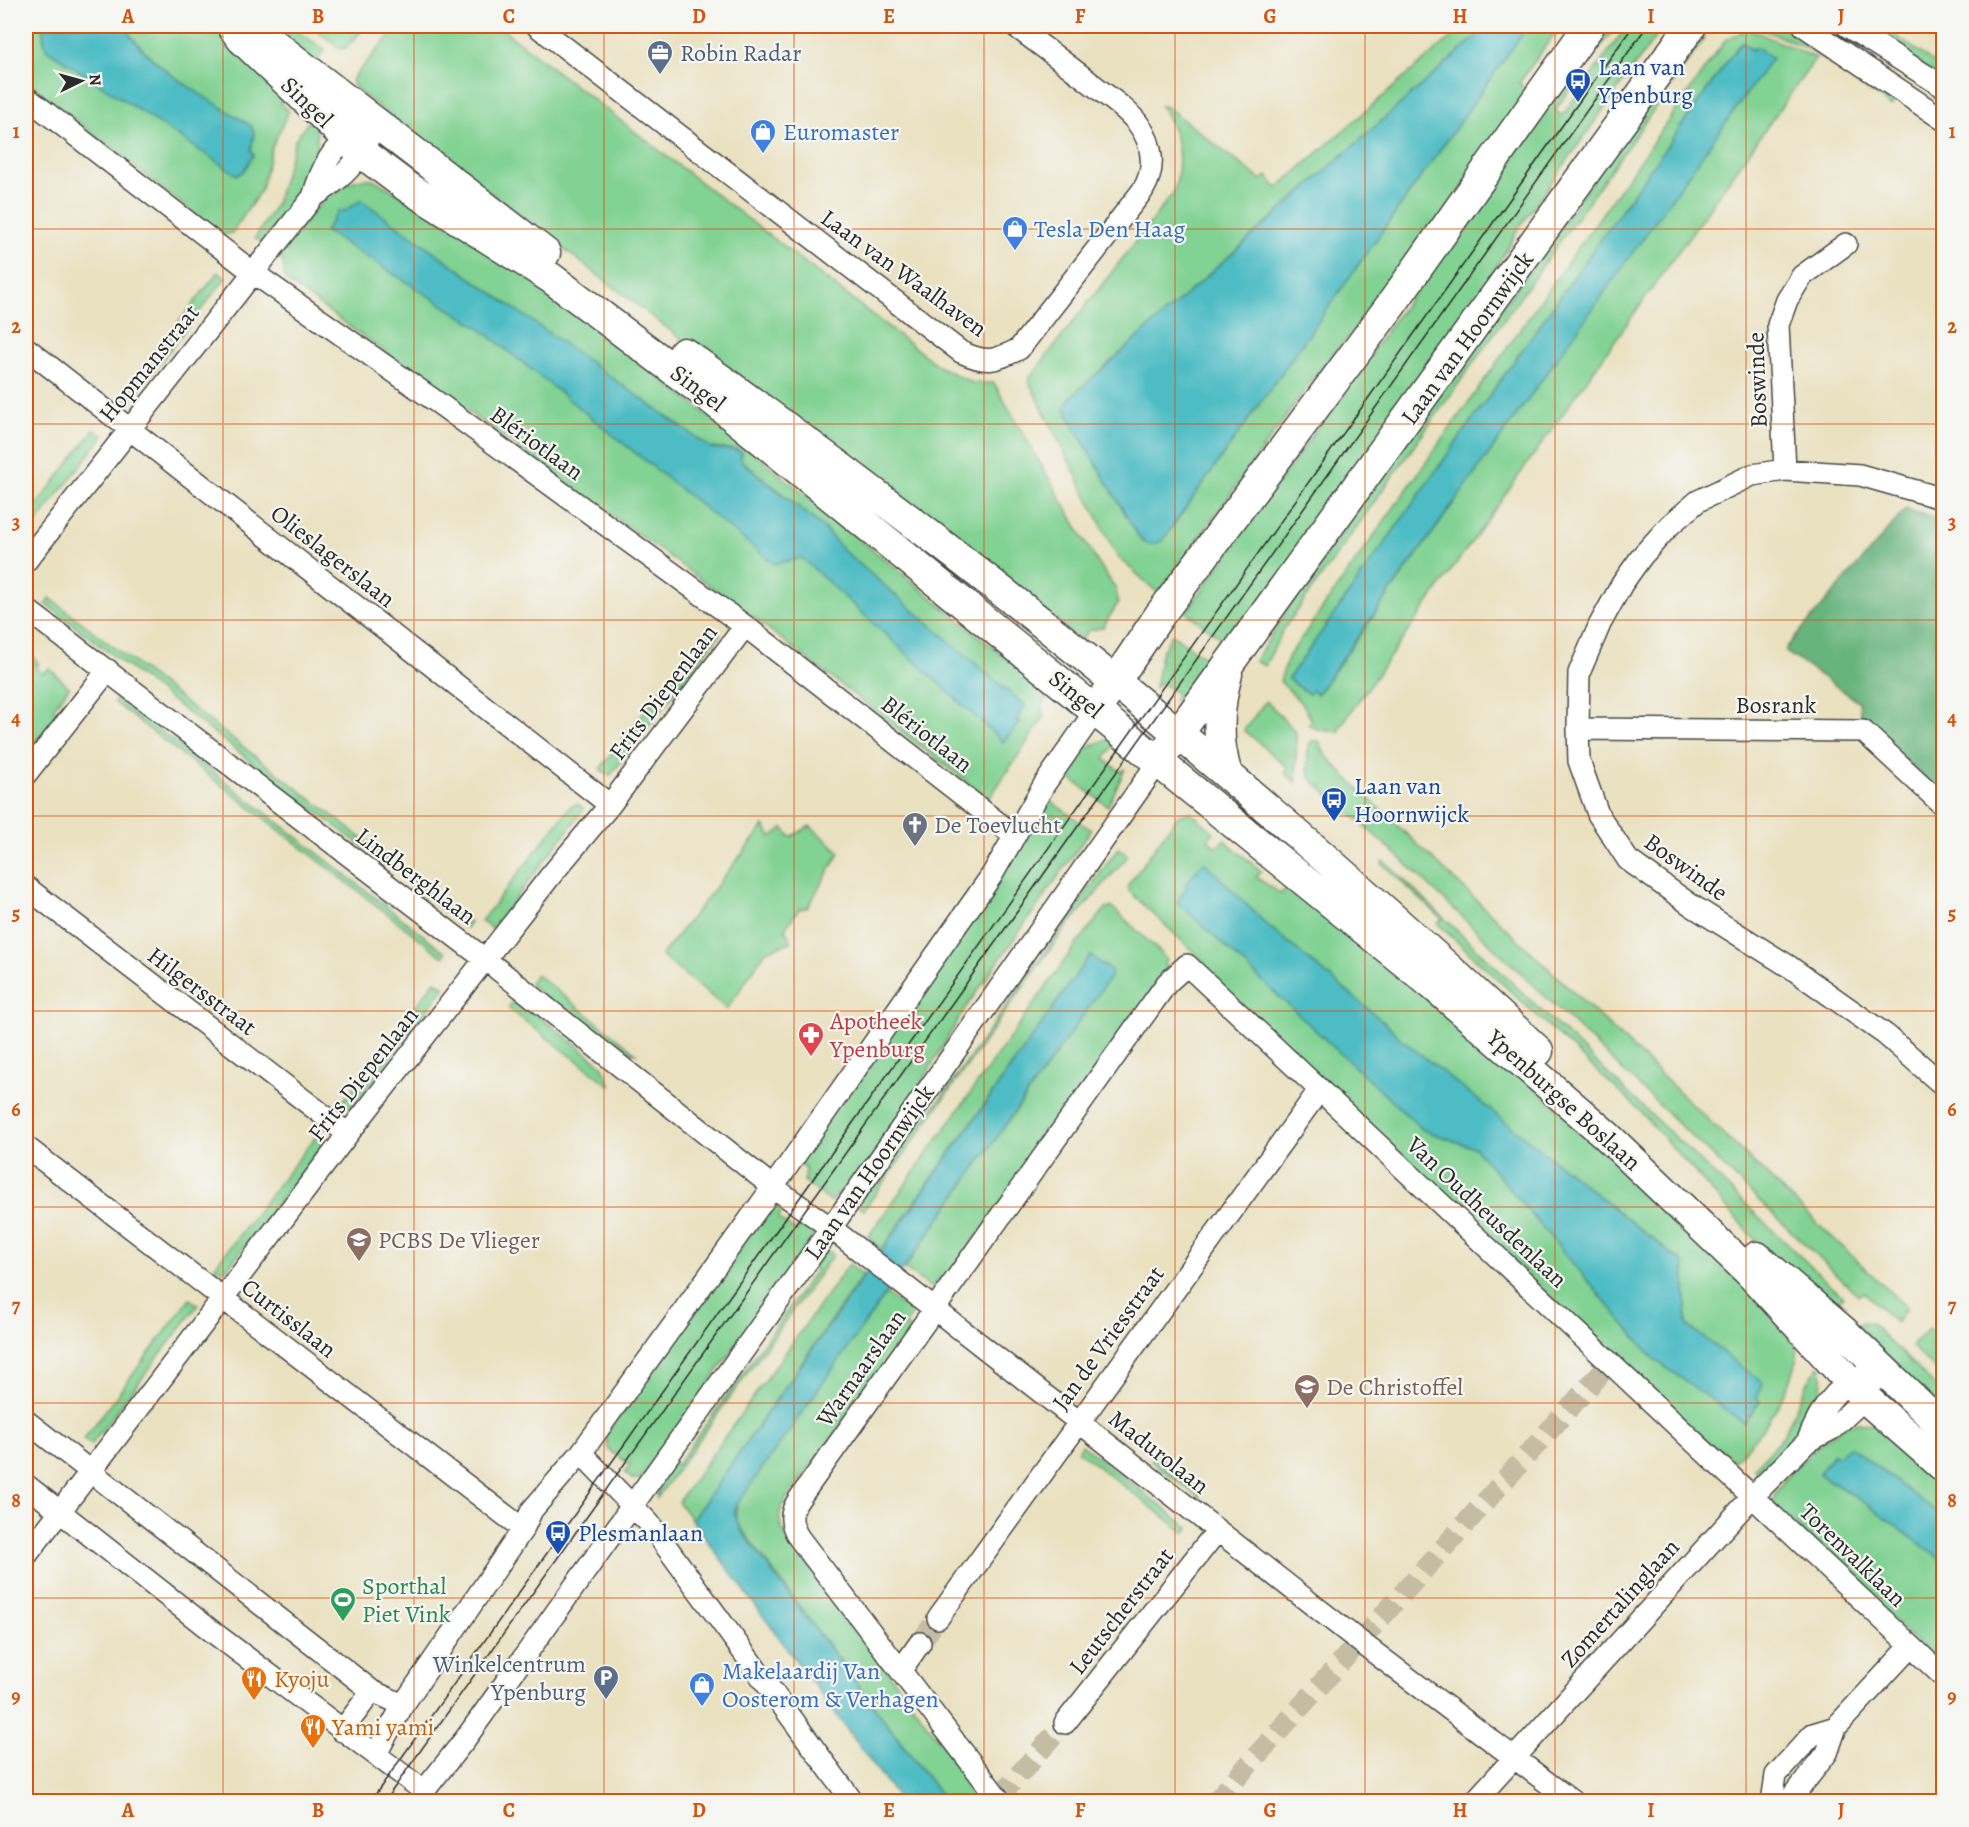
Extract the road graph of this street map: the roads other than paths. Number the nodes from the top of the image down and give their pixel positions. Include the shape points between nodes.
1 (232, 26) edge
2 (248, 26) edge
3 (537, 26) edge
4 (1017, 26) edge
5 (1589, 26) edge
6 (1691, 26) edge
7 (1804, 26) edge
8 (1847, 26) edge
9 (1944, 87) edge
10 (26, 97) edge
11 (1944, 120) edge
12 (376, 121) junction
13 (353, 146) junction
14 (1846, 244) dead end
15 (255, 274) junction
16 (26, 348) edge
17 (129, 428) junction
18 (1785, 470) junction
19 (1944, 499) edge
20 (26, 561) edge
21 (26, 609) edge
22 (746, 626) junction
23 (1228, 668) junction
24 (108, 670) junction
25 (1116, 681) junction
26 (1096, 710) junction
27 (1578, 729) junction
28 (1178, 734) junction
29 (1159, 761) junction
30 (26, 774) edge
31 (1227, 774) junction
32 (610, 805) junction
33 (1944, 806) edge
34 (1015, 836) junction
35 (26, 887) edge
36 (486, 960) junction
37 (1187, 965) joint
38 (1944, 1086) edge
39 (1320, 1089) junction
40 (348, 1134) junction
41 (26, 1147) edge
42 (773, 1187) junction
43 (831, 1228) junction
44 (222, 1299) junction
45 (925, 1303) junction
46 (1881, 1366) junction
47 (1857, 1390) junction
48 (26, 1421) edge
49 (1078, 1422) junction
50 (1944, 1428) edge
51 (581, 1453) junction
52 (1944, 1467) edge
53 (91, 1472) junction
54 (26, 1485) edge
55 (1753, 1496) junction
56 (631, 1505) junction
57 (60, 1511) junction
58 (522, 1529) junction
59 (1217, 1530) junction
60 (26, 1556) edge
61 (938, 1618) tunnel mouth
62 (920, 1643) tunnel mouth
63 (1911, 1646) junction
64 (901, 1670) junction
65 (1944, 1677) edge
66 (372, 1691) junction
67 (403, 1705) junction
68 (1065, 1723) tunnel mouth
69 (1836, 1727) junction
70 (342, 1731) junction
71 (376, 1754) junction
72 (1515, 1756) junction
73 (853, 1802) edge
74 (1001, 1802) edge
75 (1474, 1802) edge
76 (1573, 1802) edge
77 (1772, 1802) edge
78 (1784, 1802) edge

1 - 13 main road, Singel
2 - 12 main road, Singel
3 - 4 street, Laan van Waalhaven via 961,352 980,361 998,359 1019,349 1150,180 1151,152 1146,137 1128,112
5 - 25 main road via 1391,305 1159,616
6 - 23 main road, Laan van Hoornwijck
7 - 11 street
8 - 9 street
10 - 15 street, Blériotlaan
12 - 13 street, Hopmanstraat
12 - 25 main road, Singel via 555,260 759,406
13 - 15 street, Hopmanstraat via 320,173 313,197
13 - 26 main road, Singel via 406,186 551,278 693,385
14 - 18 street, Boswinde via 1802,276 1778,325
15 - 17 street, Hopmanstraat
15 - 22 street, Blériotlaan
16 - 17 street, Olieslagerslaan
17 - 20 street, Hopmanstraat
17 - 32 street, Olieslagerslaan
18 - 19 street, Boswinde via 1860,475
18 - 27 street, Boswinde via 1752,475 1698,501 1642,556 1600,624 1579,673
21 - 24 street, Lindberghlaan
22 - 32 street, Frits Diepenlaan
22 - 34 street, Blériotlaan
23 - 28 main road, Laan van Hoornwijck
23 - 31 main road via 1219,726 1221,759
24 - 30 street
24 - 36 street, Lindberghlaan
25 - 26 main road
25 - 28 main road, Singel
26 - 29 main road, Singel
26 - 34 street via 1044,785
27 - 33 street, Bosrank via 1863,731
27 - 38 street, Boswinde via 1579,761 1598,814 1628,860 1886,1035
28 - 29 main road, Laan van Hoornwijck
28 - 31 main road, Ypenburgse Boslaan
29 - 43 street, Laan van Hoornwijck
29 - 47 main road, Ypenburgse Boslaan via 1434,986 1606,1135 1750,1273
31 - 46 main road, Ypenburgse Boslaan via 1434,953 1735,1238
32 - 36 street, Frits Diepenlaan
34 - 42 street via 992,875
35 - 40 street, Hilgersstraat
36 - 40 street, Frits Diepenlaan
36 - 42 street, Lindberghlaan
37 - 39 street, Van Oudheusdenlaan
37 - 45 street, Warnaarslaan via 1167,983
39 - 49 street, Jan de Vriesstraat
39 - 55 street, Van Oudheusdenlaan
40 - 44 street, Frits Diepenlaan
41 - 44 street, Curtisslaan
42 - 43 street, Madurolaan
42 - 51 street
43 - 45 street, Madurolaan
43 - 56 street, Laan van Hoornwijck
44 - 53 street, Frits Diepenlaan
44 - 58 street, Curtisslaan
45 - 49 street, Madurolaan
45 - 64 street, Warnaarslaan via 794,1505 791,1518 799,1538
46 - 47 street, Zomertalinglaan
46 - 50 main road, Ypenburgse Boslaan
47 - 52 main road, Ypenburgse Boslaan
47 - 55 street, Zomertalinglaan via 1818,1415 1807,1442
48 - 53 street
49 - 59 street, Madurolaan
49 - 61 street, Jan de Vriesstraat
51 - 56 street
51 - 58 street via 532,1510
53 - 57 street, Frits Diepenlaan
53 - 66 street
54 - 57 street
55 - 63 street, Torenvalklaan
55 - 72 street, Zomertalinglaan
56 - 71 street, Laan van Hoornwijck via 424,1791
56 - 73 street via 649,1523
57 - 60 street, Frits Diepenlaan
57 - 70 street
58 - 67 street
59 - 68 street, Leutscherstraat
59 - 72 street, Madurolaan
62 - 64 street
63 - 65 street, Torenvalklaan
63 - 69 street
64 - 74 street, Warnaarslaan
66 - 67 street
66 - 70 street
67 - 71 street
69 - 77 street via 1813,1734 1776,1775
69 - 78 street via 1827,1753 1792,1798
70 - 71 street
72 - 75 street, Zomertalinglaan
72 - 76 street, Madurolaan

